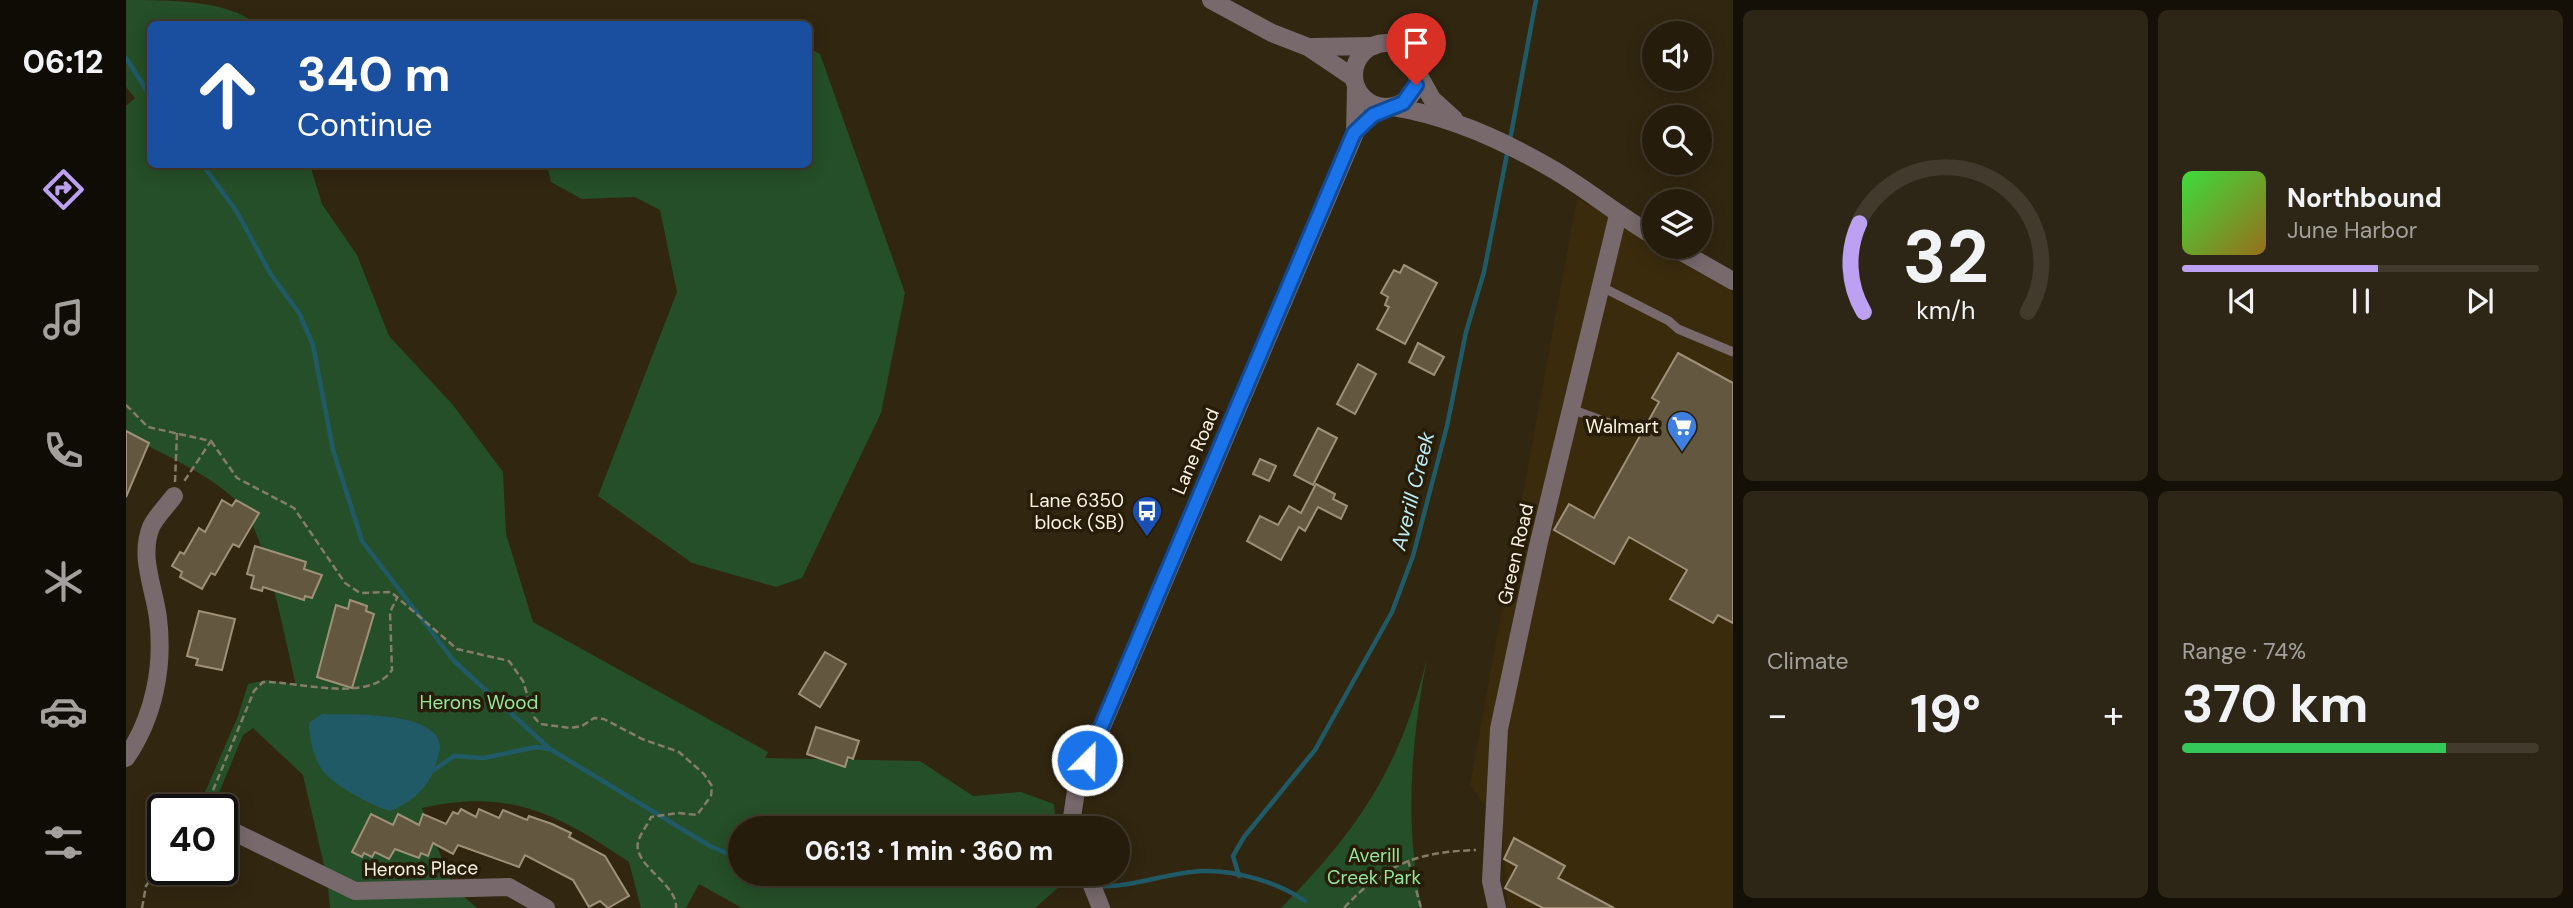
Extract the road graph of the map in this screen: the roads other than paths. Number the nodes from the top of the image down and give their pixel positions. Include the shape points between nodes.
1 (1211, 0) edge
2 (1374, 46) junction
3 (1308, 47) junction
4 (1418, 74) junction
5 (1355, 83) junction
6 (1389, 107) junction
7 (1456, 121) junction
8 (1354, 133) junction
9 (1618, 215) junction
10 (1642, 229) edge
11 (1694, 259) edge
12 (1733, 281) edge
13 (1600, 286) junction
14 (1733, 352) edge
15 (1571, 409) junction
16 (1623, 425) dead end
17 (174, 496) road end
18 (126, 758) edge
19 (1072, 816) edge
20 (238, 834) edge
21 (1092, 886) edge
22 (546, 908) edge
23 (1101, 908) edge
24 (1497, 908) edge

1 - 3 street
2 - 3 street
2 - 4 street via 1384,43 1403,48
2 - 5 street via 1358,59
3 - 5 street
4 - 6 street via 1411,95
4 - 7 street via 1432,99
5 - 6 street via 1368,102
5 - 8 street, Lane Road
6 - 7 street
6 - 8 street, Lane Road
7 - 9 street via 1555,170
8 - 19 street, Lane Road via 1077,785
9 - 10 street
9 - 13 street, Green Road
11 - 12 street
13 - 14 lane via 1678,329
13 - 15 street, Green Road
15 - 16 lane
15 - 24 street, Green Road via 1499,729 1491,881
17 - 18 street via 152,524 147,542 147,566 158,616 159,668 146,721
20 - 22 street, Herons Place via 355,891 509,887
21 - 23 street

